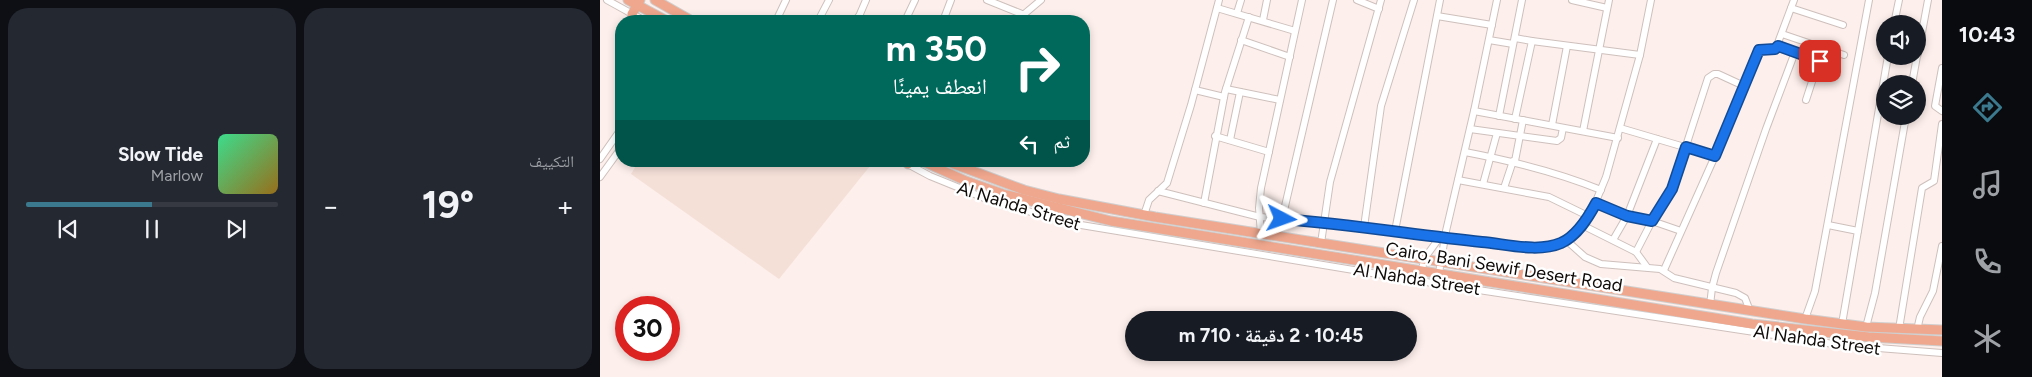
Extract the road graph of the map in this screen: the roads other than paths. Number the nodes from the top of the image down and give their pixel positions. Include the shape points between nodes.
1 (608, 0) edge
2 (628, 0) edge
3 (655, 0) edge
4 (785, 0) edge
5 (829, 0) edge
6 (866, 0) edge
7 (915, 0) edge
8 (951, 0) edge
9 (1041, 0) edge
10 (1219, 0) edge
11 (1241, 0) edge
12 (1267, 0) edge
13 (1302, 0) edge
14 (1333, 0) edge
15 (1381, 0) edge
16 (1414, 0) edge
17 (1440, 0) edge
18 (1496, 0) edge
19 (1522, 0) edge
20 (1575, 0) edge
21 (1608, 0) edge
22 (1651, 0) edge
23 (1794, 0) edge
24 (1869, 0) edge
25 (1899, 0) edge
26 (1928, 0) edge
27 (991, 1) edge
28 (1361, 1) edge
29 (638, 2) edge
30 (1217, 8) junction
31 (1607, 8) junction
32 (1791, 8) junction
33 (1379, 9) junction
34 (1237, 13) junction
35 (632, 14) joint
36 (1022, 14) joint
37 (658, 15) edge
38 (681, 15) edge
39 (779, 15) edge
40 (821, 15) edge
41 (860, 15) edge
42 (909, 15) edge
43 (945, 15) edge
44 (1896, 15) edge
45 (1925, 15) edge
46 (1436, 16) junction
47 (1248, 17) junction
48 (1263, 20) junction
49 (1492, 25) junction
50 (1843, 25) dead end
51 (1295, 31) junction
52 (1782, 34) junction
53 (1241, 40) junction
54 (1488, 40) junction
55 (1514, 41) junction
56 (1532, 41) junction
57 (1567, 46) junction
58 (1778, 46) junction
59 (1600, 49) junction
60 (1795, 52) junction
61 (1640, 55) junction
62 (1844, 55) dead end
63 (1290, 57) junction
64 (1886, 65) edge
65 (1942, 68) edge
66 (1744, 86) junction
67 (1226, 89) junction
68 (1195, 90) junction
69 (1240, 92) junction
70 (1224, 97) junction
71 (1280, 100) junction
72 (1806, 100) dead end
73 (1474, 111) junction
74 (1942, 111) edge
75 (1499, 116) junction
76 (1515, 119) junction
77 (1523, 120) junction
78 (1942, 124) edge
79 (1904, 125) edge
80 (1552, 126) junction
81 (1470, 128) junction
82 (1563, 128) junction
83 (1620, 128) junction
84 (1583, 131) junction
85 (1497, 133) junction
86 (1215, 136) junction
87 (1520, 137) junction
88 (615, 138) edge
89 (1618, 138) junction
90 (1657, 139) junction
91 (1230, 140) junction
92 (1686, 147) junction
93 (1269, 152) junction
94 (1465, 152) junction
95 (615, 156) edge
96 (1715, 156) junction
97 (1492, 157) junction
98 (600, 159) edge
99 (1514, 161) junction
100 (916, 167) edge
101 (935, 167) edge
102 (963, 167) edge
103 (600, 177) edge
104 (1458, 180) junction
105 (1482, 184) junction
106 (1504, 188) junction
107 (1601, 190) junction
108 (1158, 191) junction
109 (1204, 203) junction
110 (1596, 203) junction
111 (1144, 215) junction
112 (1588, 216) junction
113 (1627, 216) junction
114 (1260, 217) junction
115 (1282, 219) junction
116 (1652, 221) junction
117 (1323, 222) junction
118 (1582, 225) junction
119 (1828, 225) junction
120 (1364, 227) junction
121 (1395, 231) junction
122 (1681, 231) junction
123 (1858, 231) junction
124 (1262, 234) junction
125 (1442, 239) junction
126 (1566, 240) junction
127 (1613, 240) junction
128 (1320, 243) junction
129 (1942, 246) edge
130 (1636, 252) junction
131 (1424, 260) junction
132 (1440, 262) junction
133 (1647, 267) junction
134 (1422, 270) junction
135 (1664, 270) junction
136 (1439, 273) junction
137 (1712, 288) junction
138 (1710, 305) junction
139 (1750, 311) junction
140 (1805, 319) junction
141 (1842, 324) junction
142 (1866, 326) junction
143 (1899, 329) junction
144 (1917, 330) junction
145 (1942, 330) edge
146 (1942, 341) edge
147 (1942, 352) edge

1 - 35 street
2 - 29 main road
3 - 38 main road
4 - 39 street
5 - 40 street
6 - 41 street
7 - 42 street
8 - 43 street
9 - 36 street
10 - 30 street
11 - 34 street
12 - 48 street
13 - 51 street
14 - 115 street
15 - 33 street
16 - 120 street via 1381,106
17 - 46 street
18 - 49 street
19 - 55 street
20 - 31 street
21 - 31 street
22 - 61 street
23 - 32 street
24 - 119 street
25 - 44 street
26 - 45 street
27 - 36 street
28 - 33 street
29 - 35 main road
29 - 37 main road
30 - 34 street
30 - 68 street
31 - 59 street
32 - 50 street
32 - 52 street
33 - 117 street via 1334,167
34 - 47 street
46 - 49 street
46 - 121 street
47 - 48 street
47 - 53 street
48 - 51 street
49 - 54 street
51 - 63 street
52 - 58 street
52 - 62 street
53 - 63 street
53 - 67 street
54 - 55 street
54 - 73 street
55 - 56 street
55 - 75 street
56 - 57 street
56 - 76 street
57 - 59 street
57 - 80 street
58 - 60 street
58 - 66 street via 1758,51
59 - 61 street
59 - 84 street
60 - 72 street via 1820,61
60 - 137 street
61 - 83 street
63 - 71 street
64 - 123 street
65 - 74 street via 1935,106
66 - 92 street via 1718,74 1708,78
66 - 96 street
67 - 69 street
67 - 70 street
68 - 70 street
68 - 108 street via 1167,183
69 - 71 street
69 - 91 street
70 - 86 street
71 - 93 street
73 - 75 street
73 - 81 street
75 - 76 street
76 - 77 street
77 - 80 street
77 - 87 street
78 - 143 street via 1934,181 1922,188
79 - 142 street via 1875,293
80 - 82 street
81 - 85 street
81 - 94 street
82 - 84 street
82 - 87 street via 1556,141
83 - 89 street
83 - 90 street
84 - 89 street
85 - 87 street
85 - 97 street
86 - 91 street
86 - 109 street
87 - 99 street
88 - 98 street
89 - 107 street
90 - 92 street
90 - 113 street
91 - 93 street
92 - 96 street
92 - 116 street via 1672,189
93 - 114 street
94 - 97 street
94 - 104 street
95 - 103 street
96 - 122 street
97 - 99 street
97 - 105 street
99 - 106 street
99 - 107 street
100 - 147 street, Al Nahda Street via 994,202 1075,224 1840,345
101 - 134 main road, Cairo, Bani Sewif Desert Road via 1003,194 1080,214
102 - 111 main road, Cairo, Bani Sewif Desert Road via 1024,190
104 - 105 street
104 - 125 street
105 - 106 street
106 - 112 street via 1549,197
107 - 110 street
108 - 109 street
108 - 111 street via 1149,200
109 - 114 street
110 - 112 street
110 - 113 street
111 - 124 main road, Cairo, Bani Sewif Desert Road
112 - 118 street
113 - 116 street
113 - 127 street
114 - 115 street
114 - 124 street
115 - 117 street
116 - 122 street
116 - 130 street
117 - 120 street
117 - 128 street
118 - 126 street
118 - 127 street
119 - 123 street
119 - 140 street via 1816,291
120 - 121 street
121 - 125 street
122 - 135 street
123 - 141 street
124 - 128 main road, Cairo, Bani Sewif Desert Road
125 - 126 street via 1536,247 1553,246
125 - 131 street
125 - 132 street
126 - 133 street via 1592,261
127 - 130 street
128 - 131 main road, Cairo, Bani Sewif Desert Road
129 - 144 street via 1933,291
130 - 133 street
131 - 132 main road, Cairo, Bani Sewif Desert Road
131 - 134 street
132 - 136 street
132 - 138 main road, Cairo, Bani Sewif Desert Road
133 - 135 street
134 - 136 main road, Cairo, Bani Sewif Desert Road
135 - 137 street via 1674,278
136 - 146 main road, Cairo, Bani Sewif Desert Road via 1752,324 1868,338
137 - 138 street
137 - 139 street via 1742,295
138 - 139 main road, Cairo, Bani Sewif Desert Road
139 - 140 main road, Cairo, Bani Sewif Desert Road
140 - 141 main road, Cairo, Bani Sewif Desert Road
141 - 142 main road, Cairo, Bani Sewif Desert Road
142 - 143 main road, Cairo, Bani Sewif Desert Road
143 - 144 main road, Cairo, Bani Sewif Desert Road
144 - 145 main road, Cairo, Bani Sewif Desert Road

